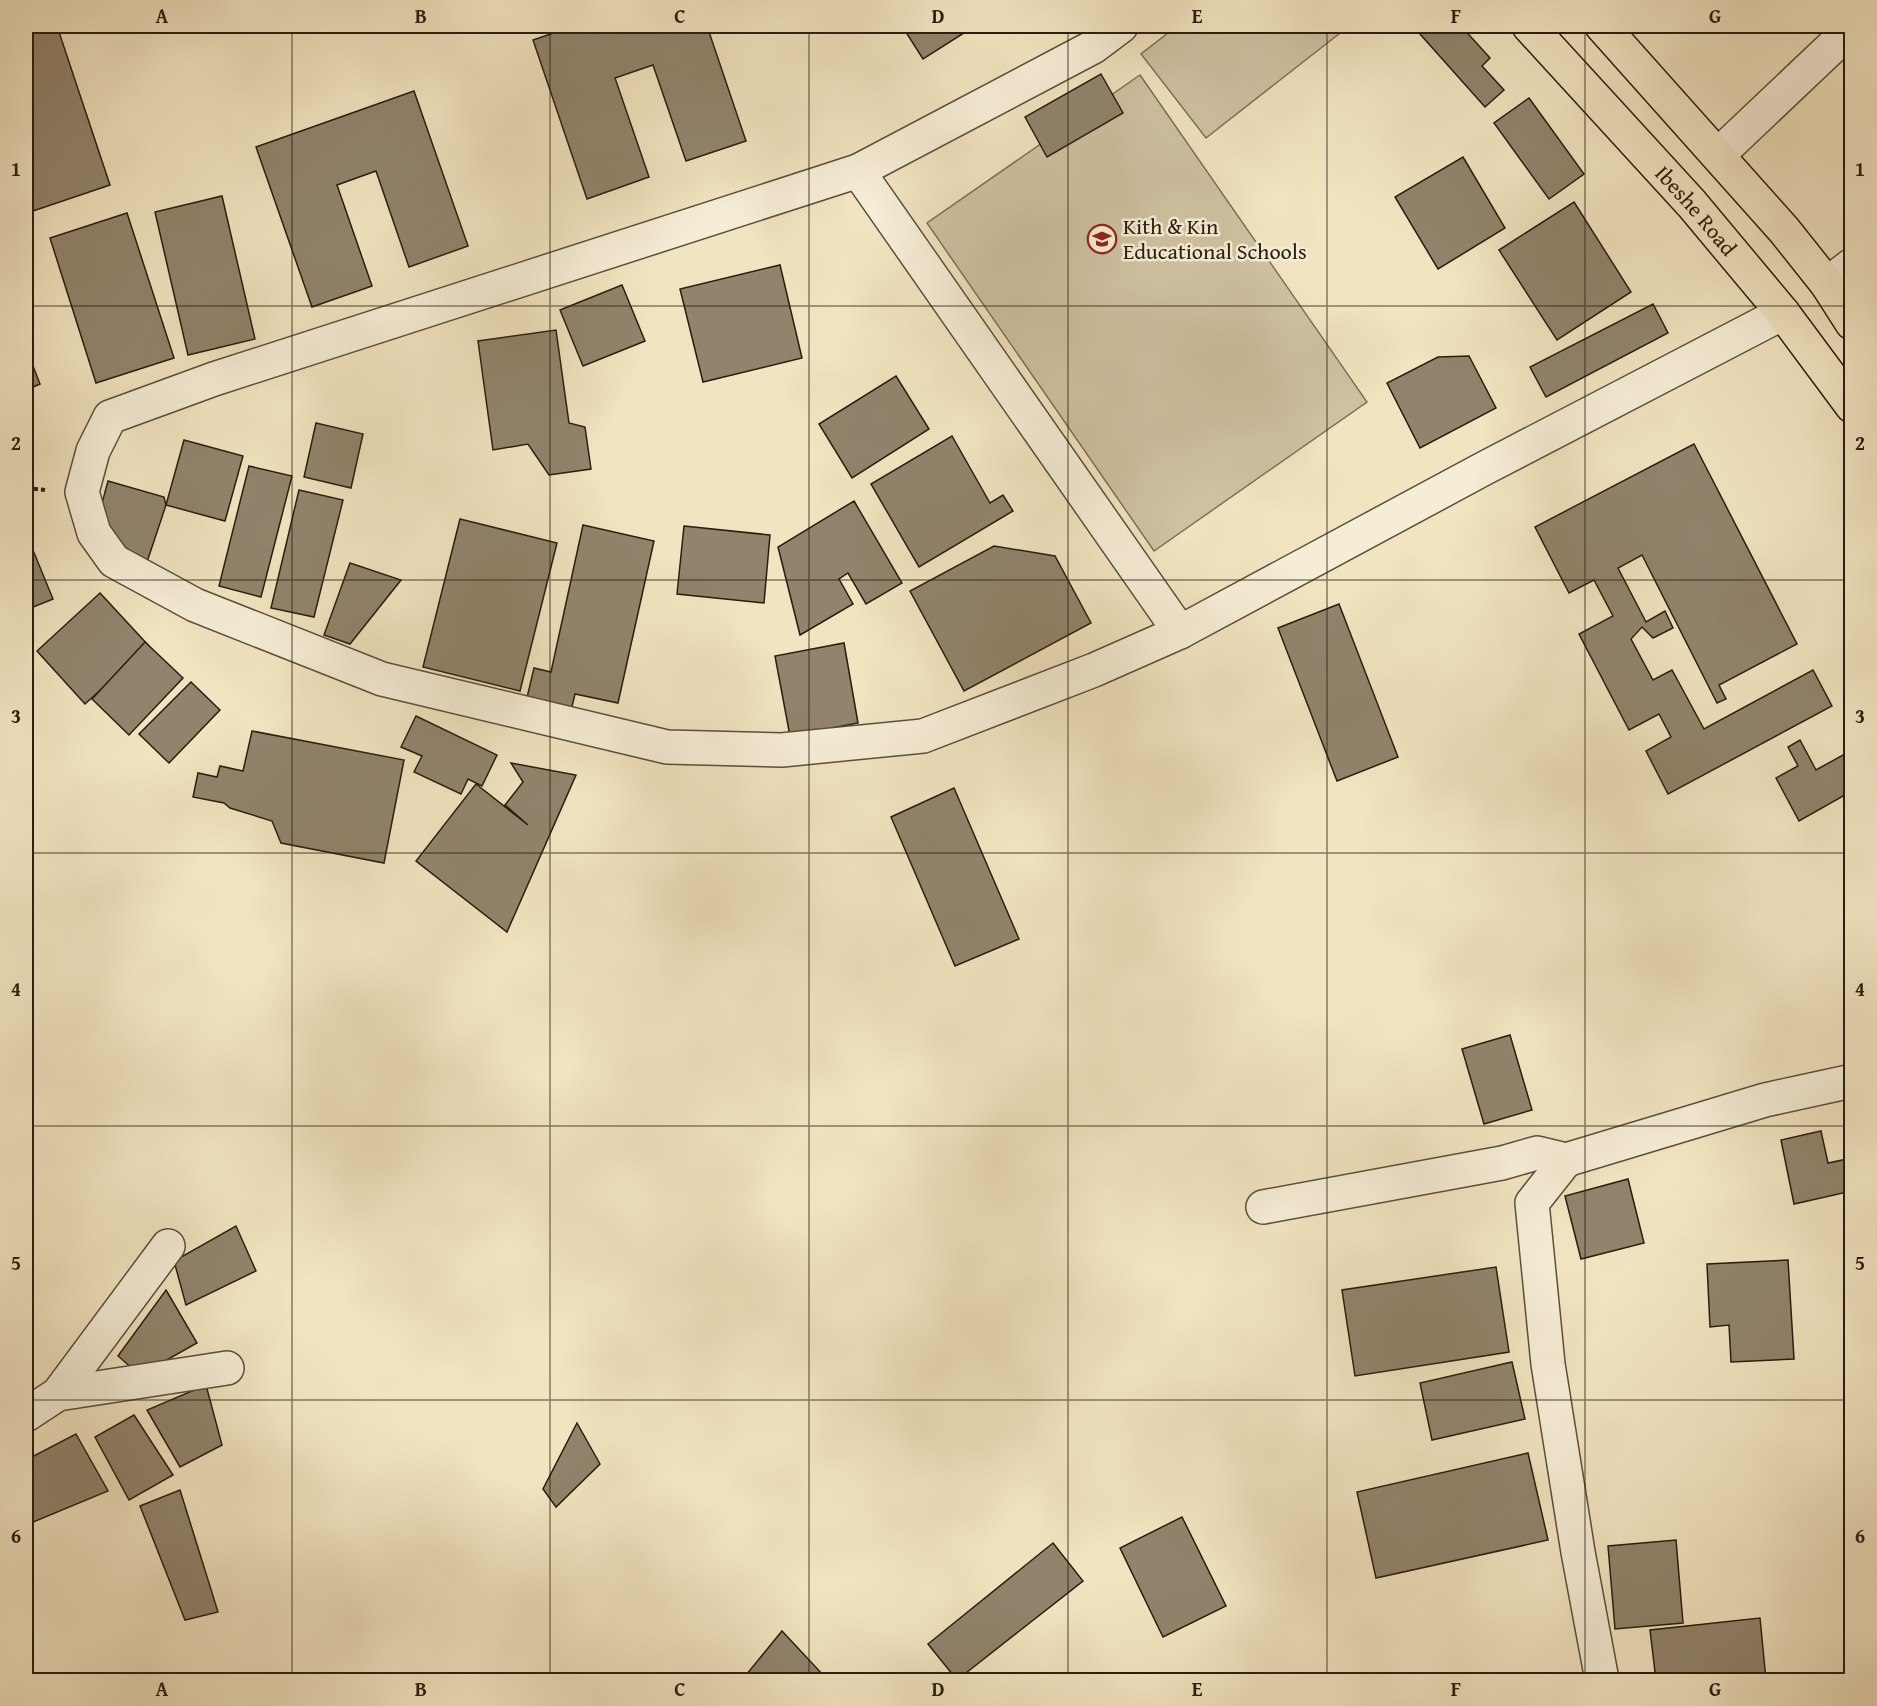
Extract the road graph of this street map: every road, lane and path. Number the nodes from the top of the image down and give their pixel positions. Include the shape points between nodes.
1 (1121, 26) edge
2 (1529, 26) edge
3 (1602, 26) edge
4 (1851, 28) edge
5 (1718, 155) junction
6 (858, 171) junction
7 (1839, 274) edge
8 (1783, 313) junction
9 (1851, 323) edge
10 (1851, 406) edge
11 (1180, 632) junction
12 (1851, 1081) edge
13 (1566, 1160) junction
14 (1263, 1207) dead end
15 (168, 1246) dead end
16 (227, 1368) dead end
17 (58, 1394) junction
18 (26, 1415) edge
19 (1602, 1680) edge

1 - 6 street via 1093,47
2 - 8 main road, Ibeshe Road via 1692,204
3 - 5 main road
4 - 5 street
5 - 7 main road
6 - 11 street
6 - 11 street via 225,376 110,417 93,451 82,492 94,533 114,561 195,605 382,679 668,747 782,750 923,736
7 - 9 main road
8 - 10 main road, Ibeshe Road
8 - 11 street
12 - 13 street via 1766,1100
13 - 14 street via 1537,1154
13 - 19 street via 1532,1203 1548,1364
15 - 17 street
16 - 17 street
17 - 18 street

